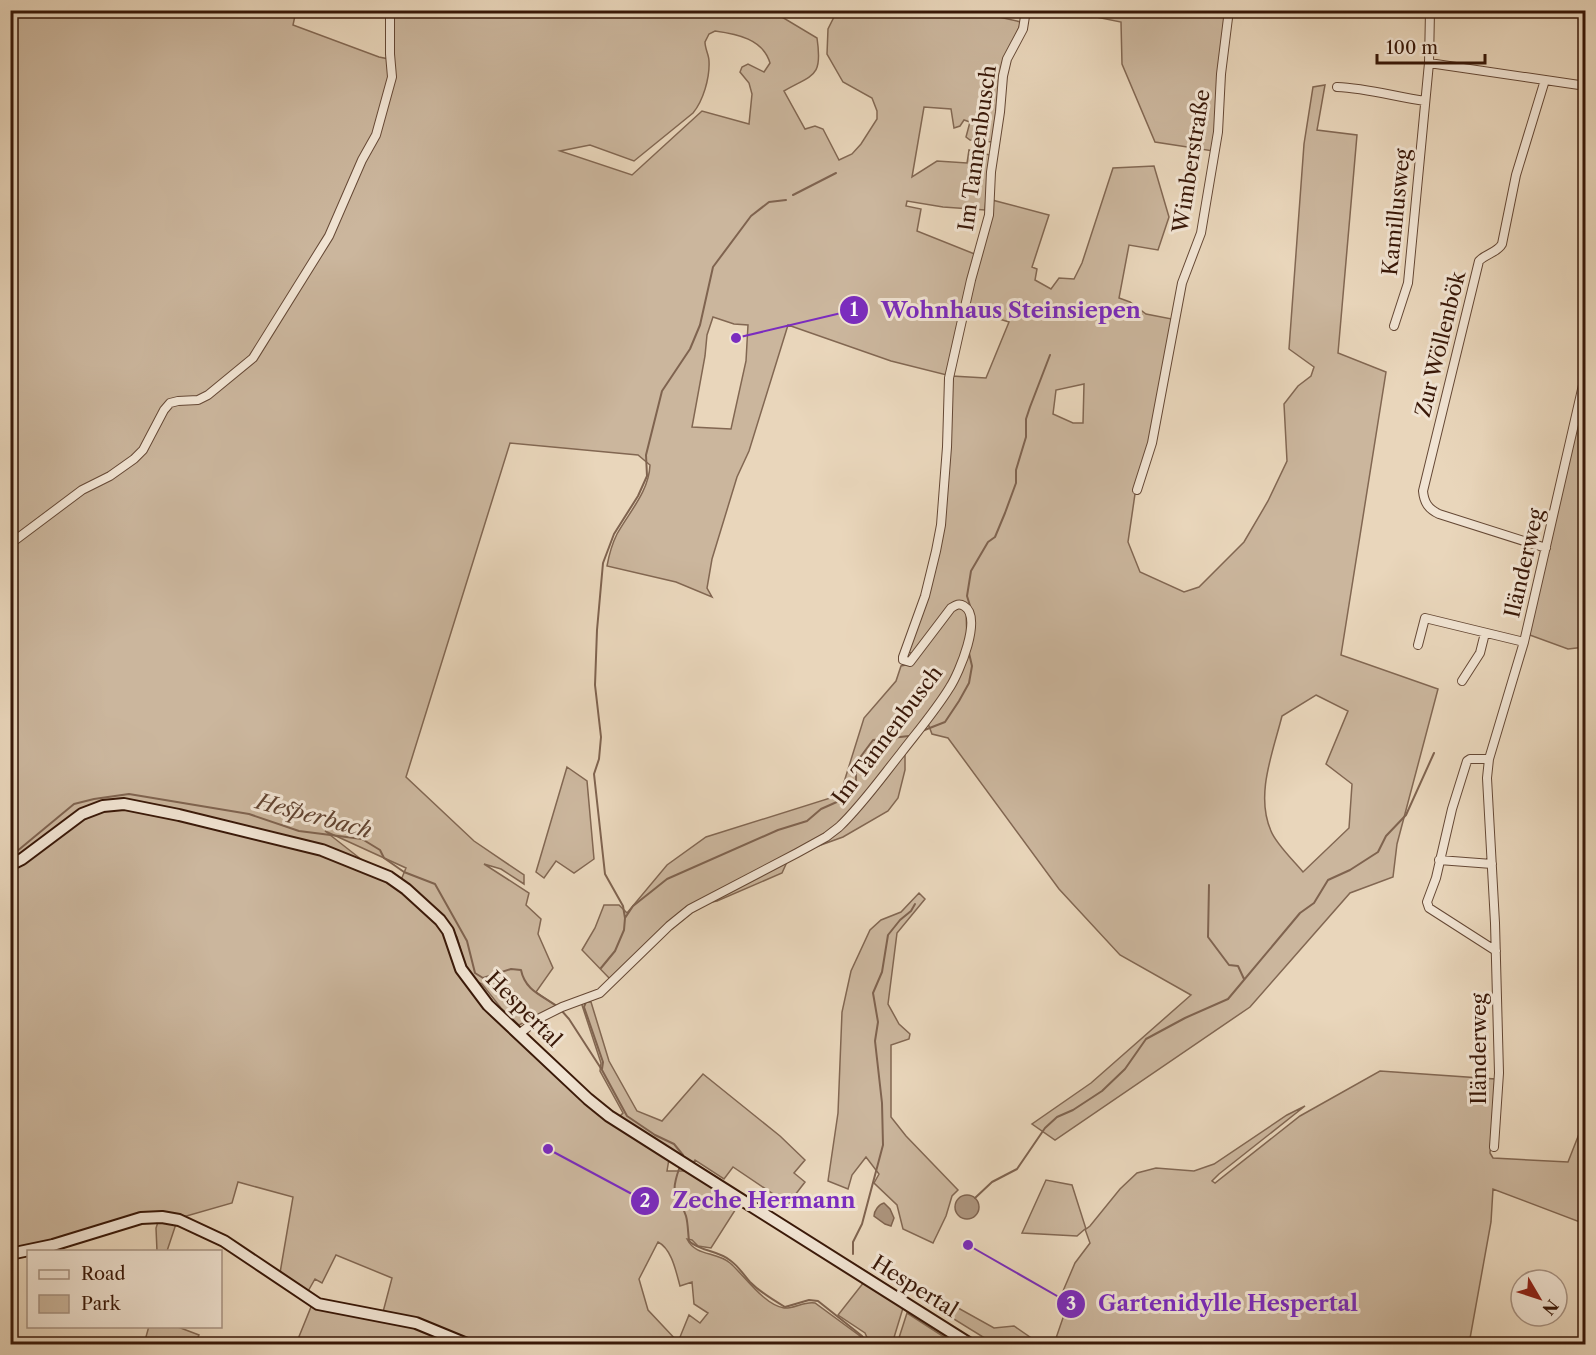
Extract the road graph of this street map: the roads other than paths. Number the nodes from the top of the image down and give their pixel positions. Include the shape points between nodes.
1 (390, 10) edge
2 (1026, 10) edge
3 (1229, 10) edge
4 (1430, 10) edge
5 (1429, 63) junction
6 (1545, 80) junction
7 (1586, 86) edge
8 (1337, 87) dead end
9 (1425, 100) junction
10 (1394, 326) dead end
11 (1586, 372) edge
12 (1137, 490) dead end
13 (10, 544) edge
14 (1546, 548) junction
15 (1485, 633) junction
16 (1524, 642) junction
17 (1418, 645) dead end
18 (1462, 681) dead end
19 (1489, 759) junction
20 (1439, 860) junction
21 (1492, 864) junction
22 (10, 865) edge
23 (1496, 951) junction
24 (519, 1034) junction
25 (1494, 1147) dead end
26 (27, 1250) edge
27 (29, 1250) edge
28 (10, 1254) edge
29 (467, 1344) edge
30 (970, 1344) edge

1 - 13 street via 392,77 376,135 329,236 253,358 208,395 170,403 134,459 82,490
2 - 24 street, Im Tannenbusch via 1023,29 1003,76 988,215 950,378 936,551 903,657 910,662 951,608 962,605 967,608 971,622 956,677 934,711 839,827 690,909 600,993 538,1019
3 - 12 street, Wimberstraße via 1218,132 1201,233 1182,283 1152,443
4 - 5 street, Kamillusweg
5 - 6 street
5 - 9 street, Kamillusweg
6 - 7 street
6 - 14 street, Zur Wöllenbök via 1519,164 1502,244 1479,261 1423,491 1427,506 1438,514
8 - 9 street
9 - 10 street, Kamillusweg via 1408,283
11 - 14 street, Iländerweg
14 - 16 street, Iländerweg
15 - 16 street
15 - 17 street via 1425,618
15 - 18 street via 1480,653
16 - 19 street, Iländerweg
19 - 20 street via 1467,761
19 - 21 street, Iländerweg
20 - 21 street
20 - 23 street via 1429,908
21 - 23 street, Iländerweg
22 - 24 main road, Hespertal via 82,814 124,804 322,850 389,877 426,906 448,931 461,969 473,987
23 - 25 street, Iländerweg via 1499,1073
24 - 30 main road, Hespertal via 609,1116
26 - 28 main road
27 - 29 main road via 141,1218 179,1220 224,1241 318,1304 416,1323

